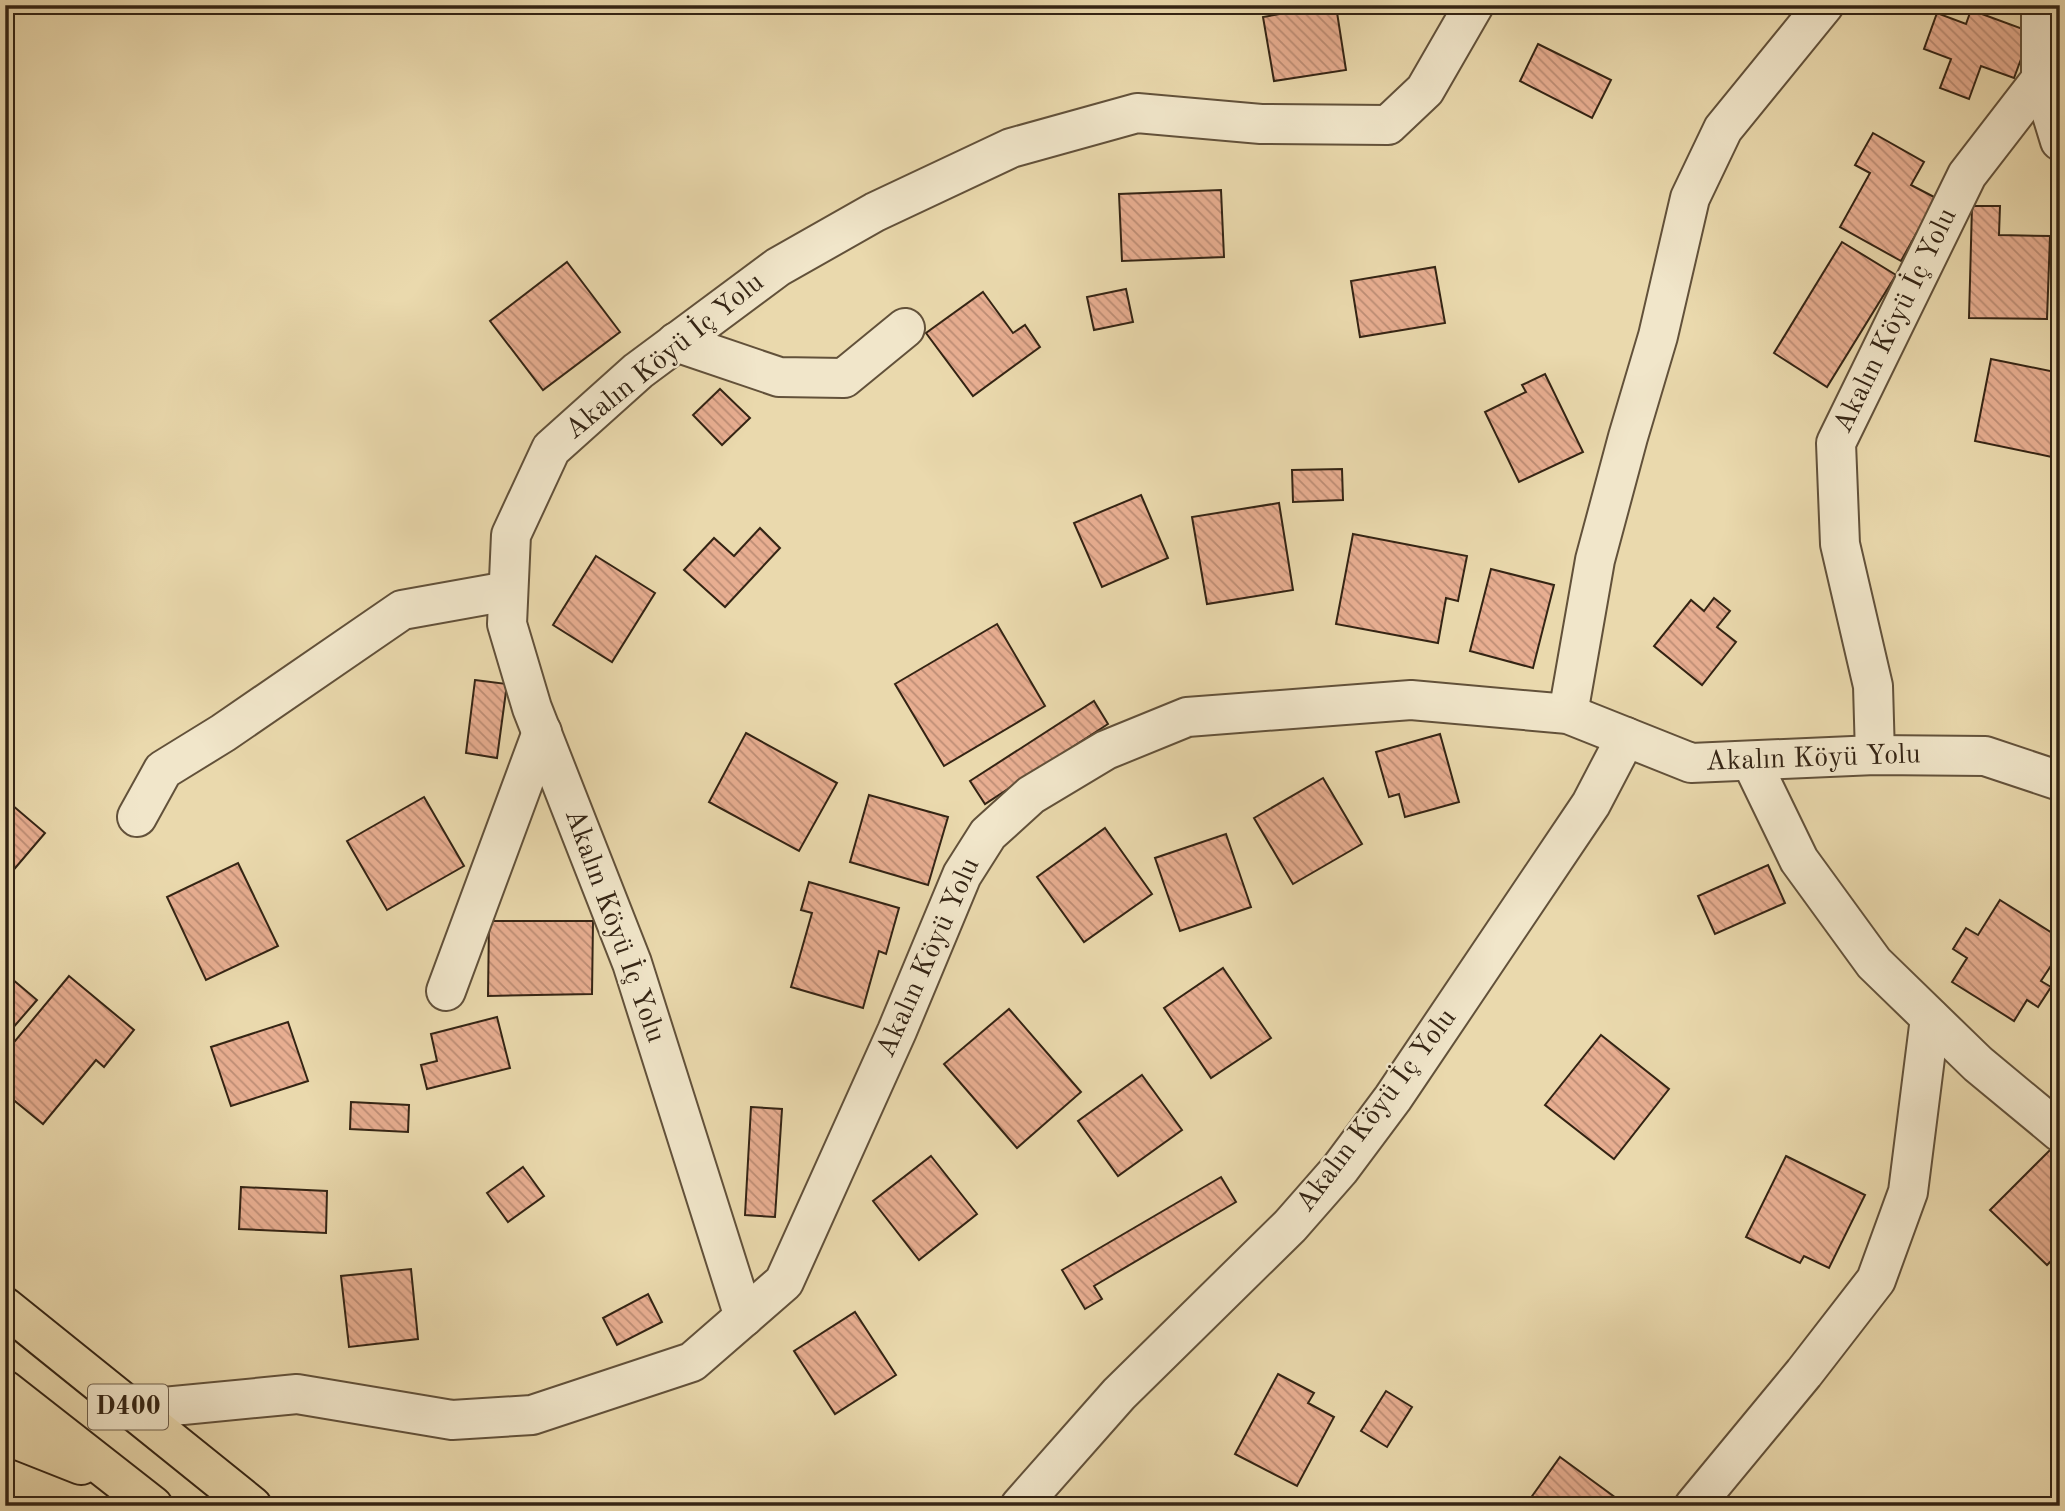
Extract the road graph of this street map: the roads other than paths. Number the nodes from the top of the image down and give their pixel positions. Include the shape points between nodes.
1 (1474, 5) edge
2 (1824, 5) edge
3 (2041, 5) edge
4 (2041, 79) junction
5 (2060, 141) edge
6 (905, 328) dead end
7 (676, 342) junction
8 (508, 591) junction
9 (1568, 714) junction
10 (542, 732) junction
11 (1626, 737) junction
12 (1875, 755) junction
13 (1751, 761) junction
14 (2060, 781) edge
15 (137, 817) dead end
16 (446, 991) dead end
17 (1930, 1018) junction
18 (2060, 1132) edge
19 (5, 1307) edge
20 (744, 1317) junction
21 (5, 1390) edge
22 (132, 1410) junction
23 (5, 1434) edge
24 (122, 1482) junction
25 (153, 1506) edge
26 (252, 1506) edge
27 (1020, 1506) edge
28 (1694, 1506) edge

1 - 7 street, Akalın Köyü İç Yolu via 1425,90 1388,125 1261,124 1137,113 1012,148 875,212 778,267
2 - 9 street via 1723,130 1690,198 1658,336 1595,560
3 - 4 street
4 - 5 street
4 - 12 street, Akalın Köyü İç Yolu via 1968,175 1836,443 1840,544 1873,686
6 - 7 street via 844,378 779,377
7 - 8 street, Akalın Köyü İç Yolu via 551,449 511,535
8 - 10 street, Akalın Köyü İç Yolu via 506,624
8 - 15 street via 402,610 163,769
9 - 11 street, Akalın Köyü Yolu
9 - 20 street, Akalın Köyü Yolu via 1412,700 1187,717 1106,750 1031,795 988,834 962,875 784,1282
10 - 16 street
10 - 20 street, Akalın Köyü İç Yolu via 632,963
11 - 13 street, Akalın Köyü Yolu via 1691,764
11 - 27 street, Akalın Köyü İç Yolu via 1591,804 1340,1169 1290,1226 1119,1394
12 - 13 street, Akalın Köyü Yolu
12 - 14 street, Akalın Köyü Yolu via 1985,756
13 - 17 street via 1799,860 1874,963
17 - 18 street
17 - 28 street via 1908,1192 1876,1280
19 - 22 highway, D400
20 - 22 street, Akalın Köyü Yolu via 692,1362 532,1415 452,1420 297,1394
21 - 24 highway, D400
22 - 26 highway, D400
23 - 24 highway
24 - 25 highway, D400

